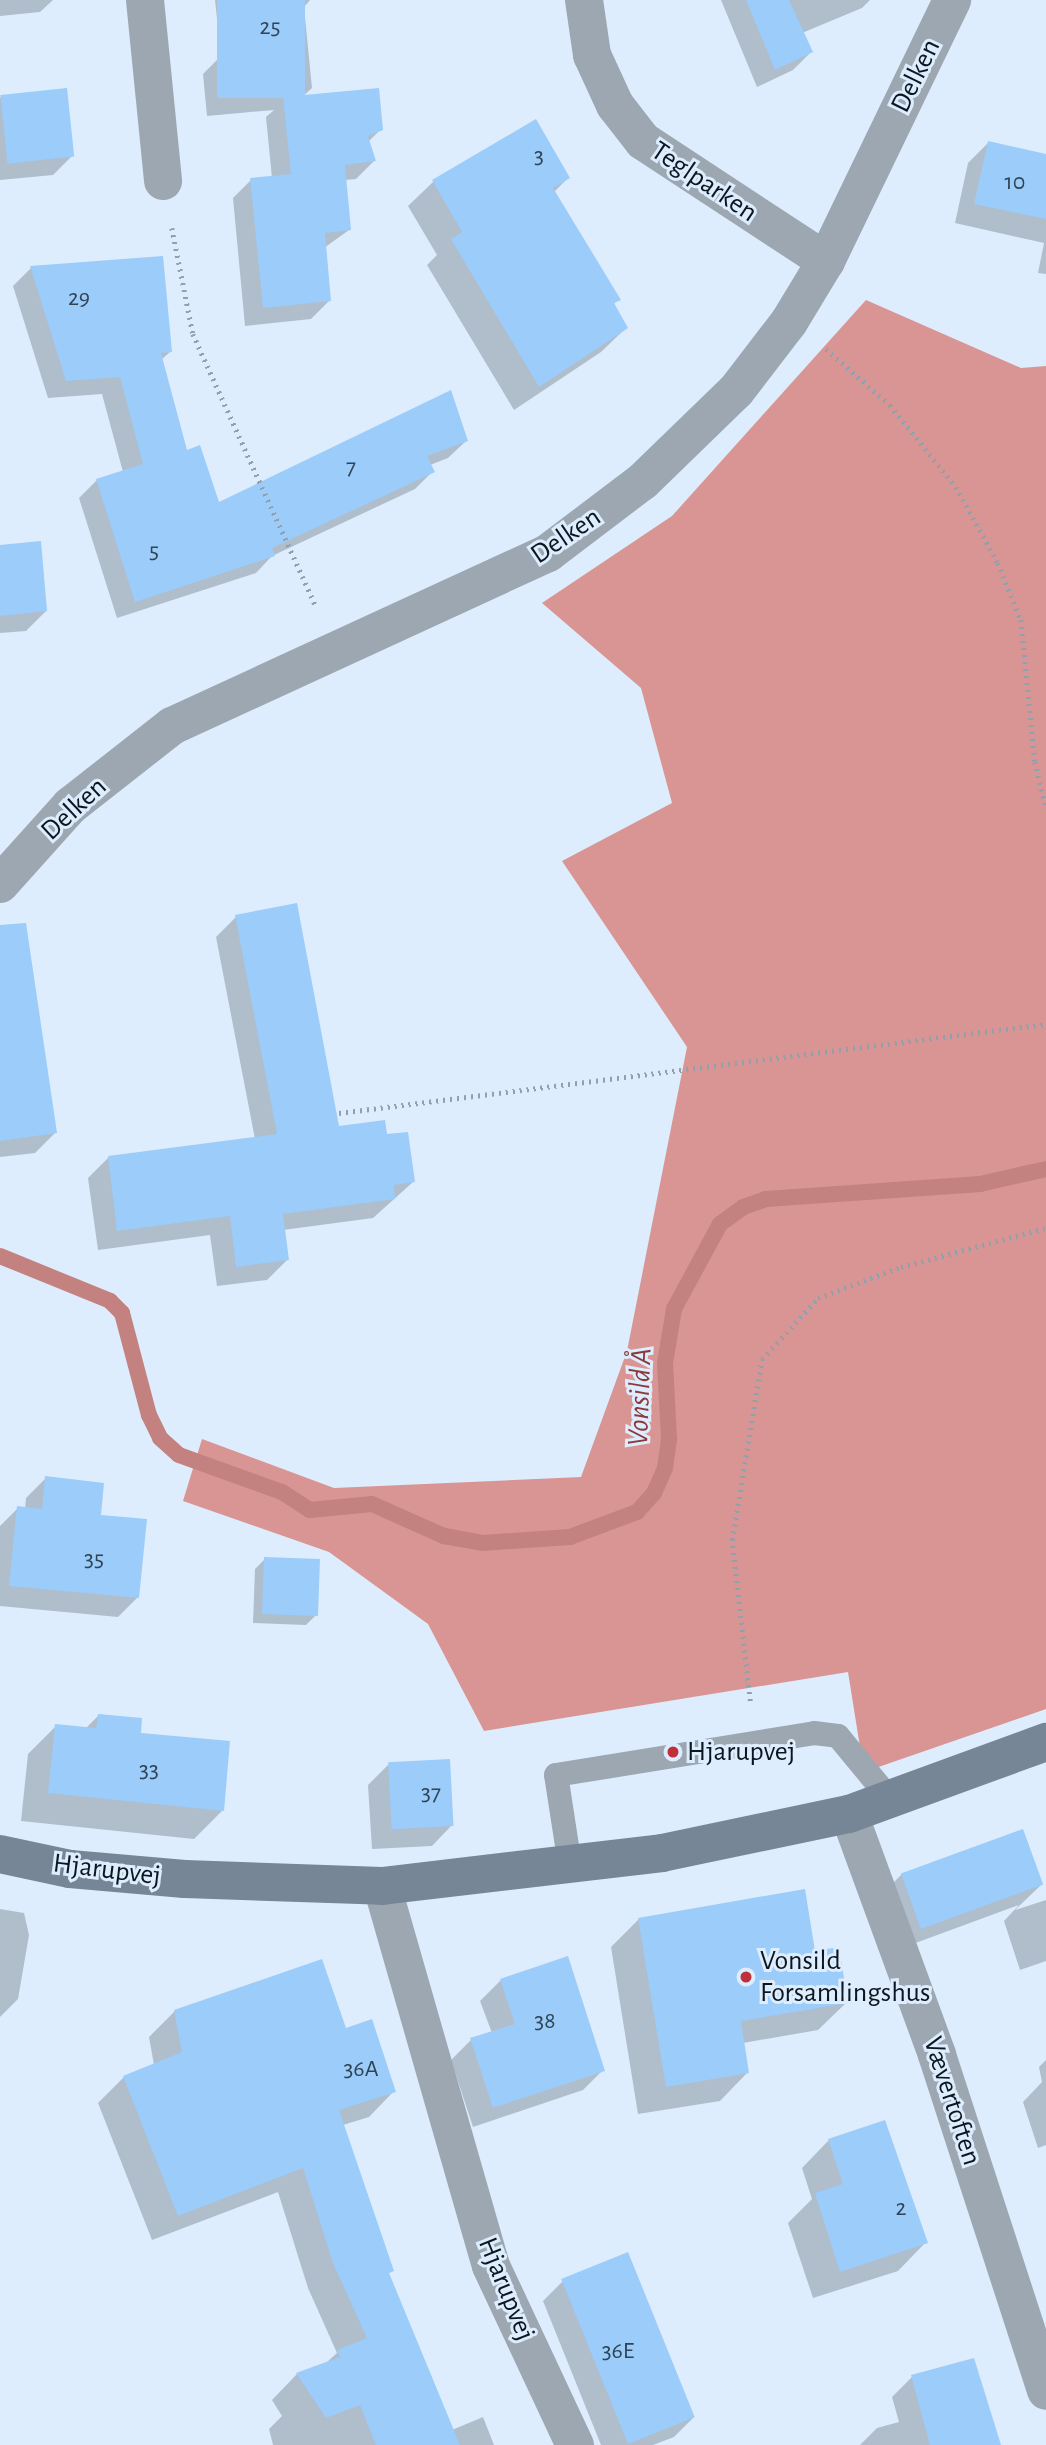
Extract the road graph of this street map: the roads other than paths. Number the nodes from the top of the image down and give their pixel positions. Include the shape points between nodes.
1 (145, 0) edge
2 (584, 0) edge
3 (952, 0) edge
4 (163, 181) road end
5 (827, 261) junction
6 (0, 884) edge
7 (1046, 1742) edge
8 (890, 1799) junction
9 (849, 1814) junction
10 (0, 1854) edge
11 (570, 1865) junction
12 (383, 1886) junction
13 (1046, 2391) edge
14 (575, 2445) edge

1 - 4 street
2 - 5 street, Teglparken via 592,55 615,104 643,141
3 - 5 street, Delken
5 - 6 street, Delken via 789,322 736,391 643,481 548,553 172,726 69,806
7 - 8 street, Hjarupvej
8 - 9 street, Hjarupvej
8 - 11 lane via 838,1735 814,1733 556,1775
9 - 11 street, Hjarupvej via 662,1853
9 - 13 street, Vævertoften via 937,2055
10 - 12 street, Hjarupvej via 70,1869 185,1879
11 - 12 street, Hjarupvej
12 - 14 street, Hjarupvej via 491,2266

